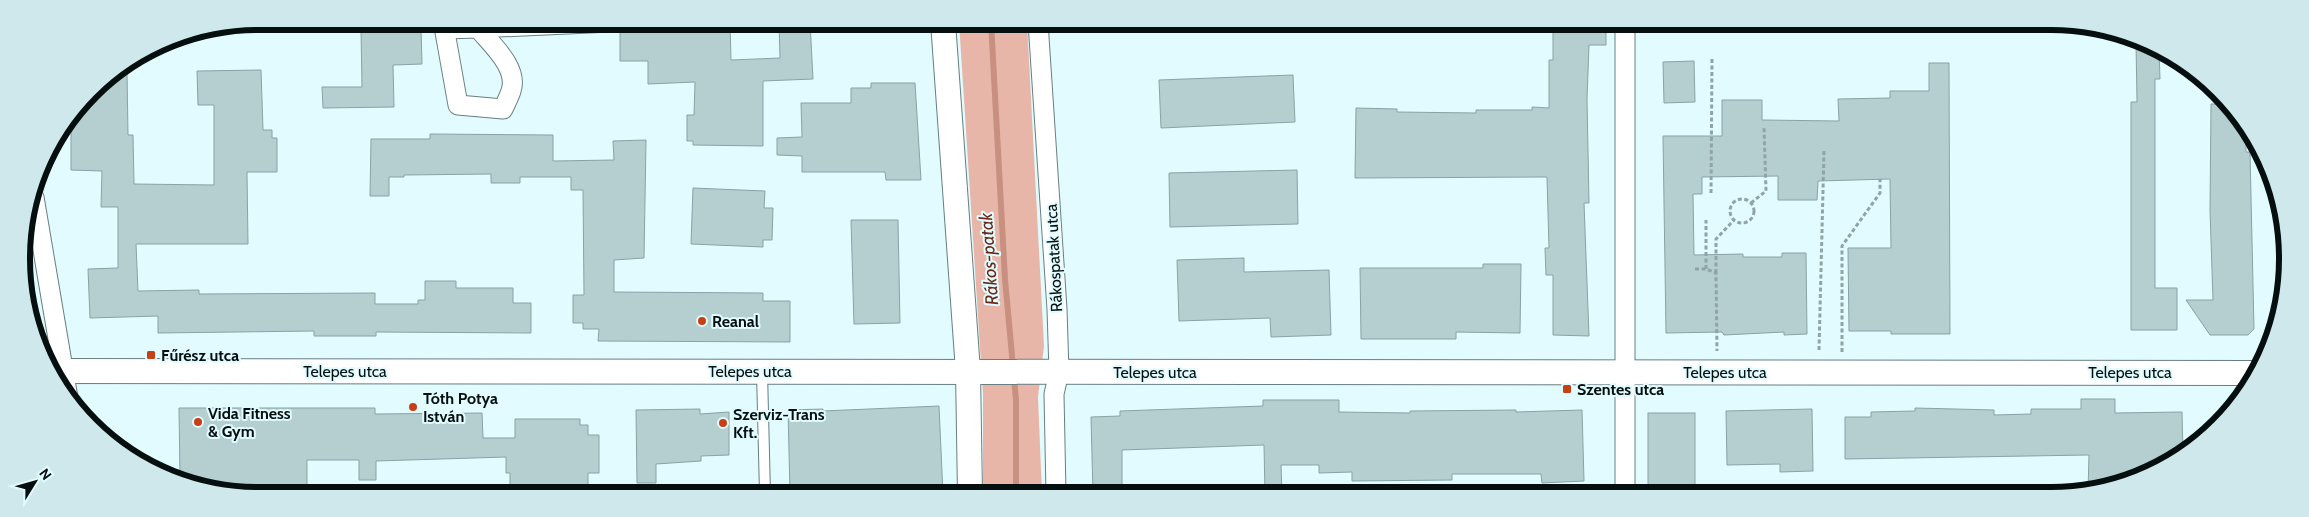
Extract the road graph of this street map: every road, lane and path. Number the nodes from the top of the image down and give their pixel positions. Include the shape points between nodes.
1 (444, 30) edge
2 (480, 30) edge
3 (944, 30) edge
4 (1039, 30) edge
5 (1624, 30) edge
6 (1712, 57) dead end
7 (1764, 127) dead end
8 (1824, 151) dead end
9 (1880, 179) dead end
10 (1711, 193) dead end
11 (1751, 203) junction
12 (36, 208) edge
13 (1706, 220) dead end
14 (1734, 220) junction
15 (1696, 269) dead end
16 (1706, 269) junction
17 (1716, 273) junction
18 (57, 366) edge
19 (60, 371) edge
20 (762, 371) junction
21 (968, 371) junction
22 (1049, 372) junction
23 (1625, 372) junction
24 (1717, 372) junction
25 (1819, 372) junction
26 (1843, 372) junction
27 (2247, 374) edge
28 (765, 487) edge
29 (970, 487) edge
30 (1056, 487) edge
31 (1624, 487) edge

1 - 2 street via 458,105 503,109 512,90 510,72
3 - 21 street
4 - 22 street, Rákospatak utca via 1057,309
5 - 23 street
6 - 10 path
7 - 11 path via 1766,191
8 - 25 path
9 - 26 path via 1880,193 1842,246
11 - 14 path via 1754,213 1748,223
11 - 14 path via 1743,199 1732,204 1730,210
12 - 18 street
13 - 16 path
14 - 17 path via 1716,239
15 - 16 path
16 - 17 path
17 - 24 path
19 - 20 street, Telepes utca
20 - 21 street, Telepes utca
20 - 28 lane
21 - 22 street, Telepes utca
21 - 29 street
22 - 23 street, Telepes utca
22 - 30 street, Rákospatak utca via 1054,394
23 - 24 street, Telepes utca
23 - 31 street
24 - 25 street, Telepes utca
25 - 26 street, Telepes utca
26 - 27 street, Telepes utca

